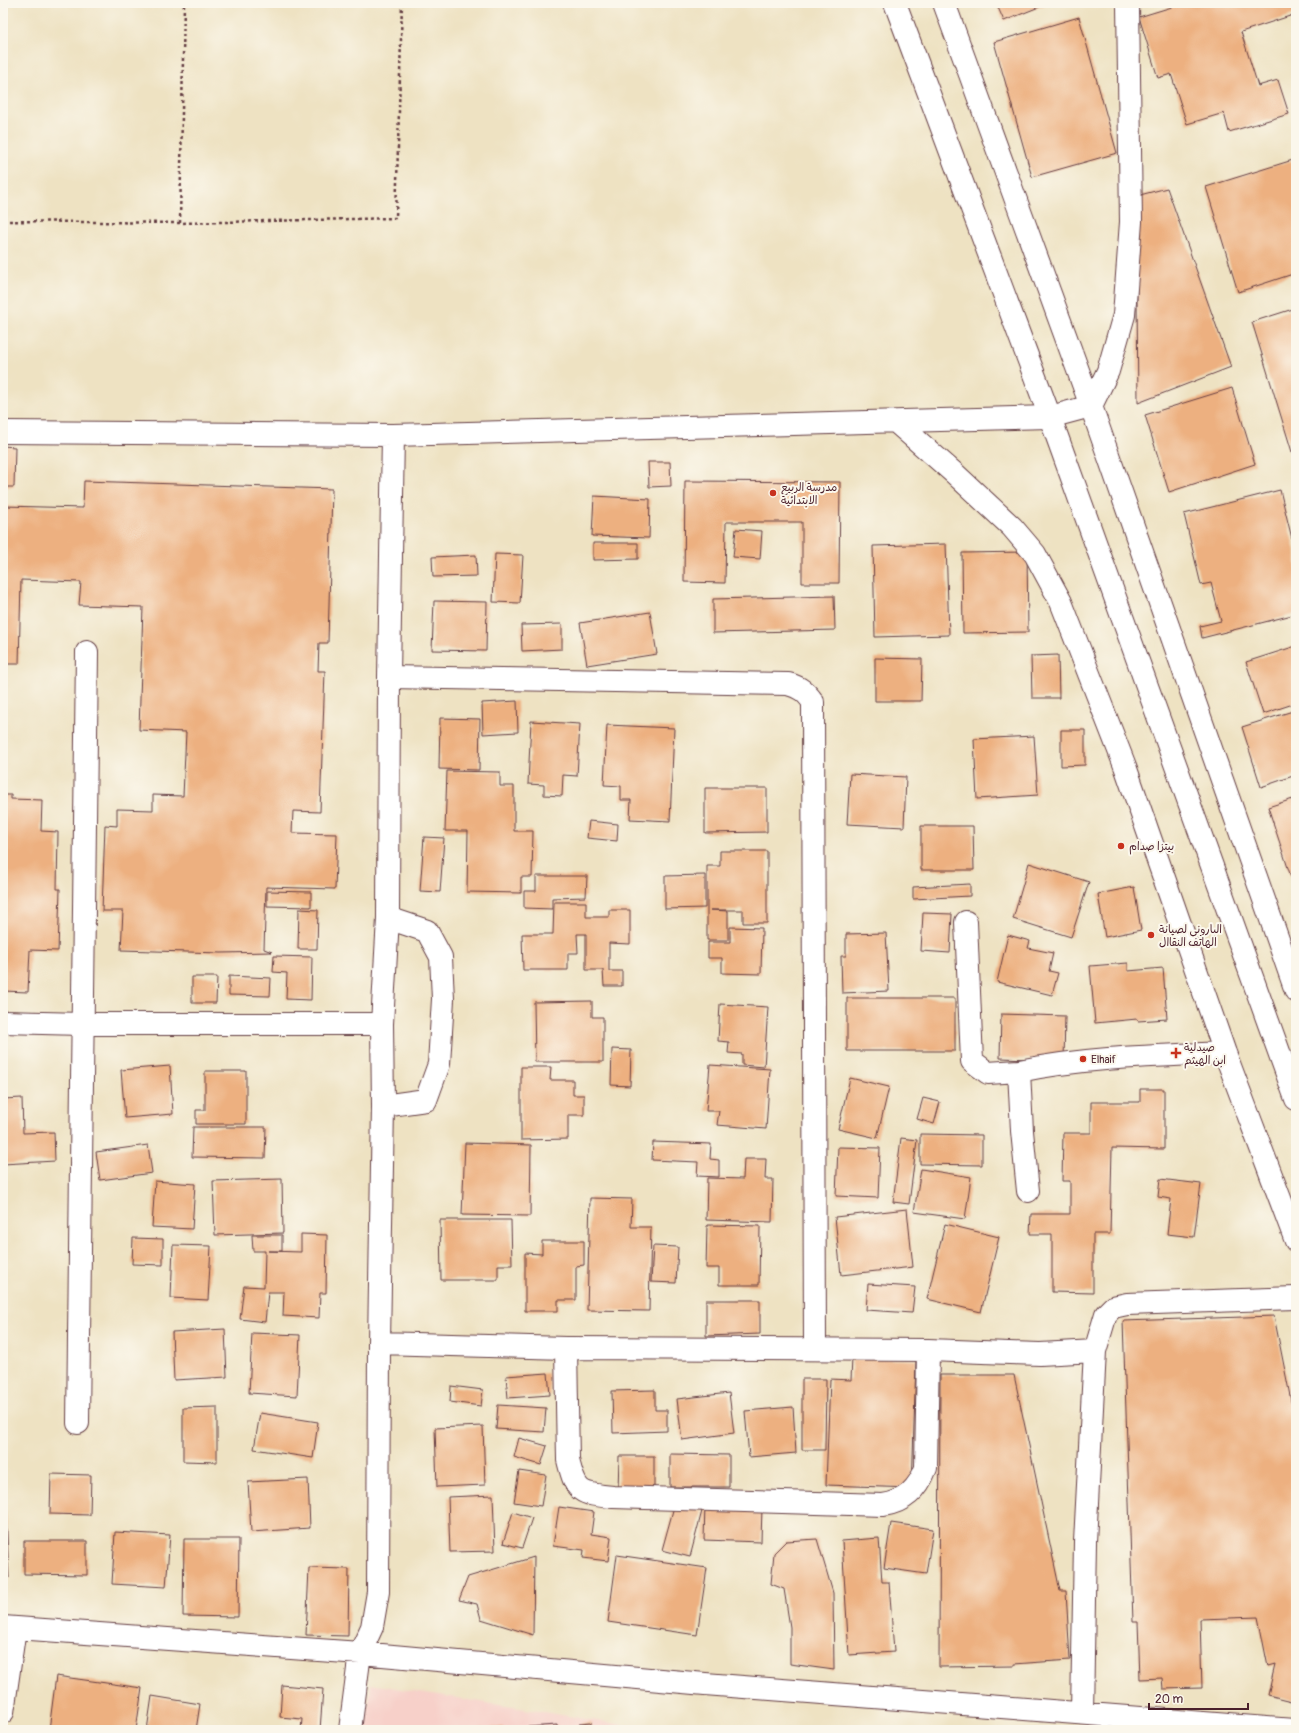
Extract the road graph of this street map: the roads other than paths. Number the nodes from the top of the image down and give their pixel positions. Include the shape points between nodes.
1 (895, 3) edge
2 (944, 3) edge
3 (1128, 3) edge
4 (1091, 406) junction
5 (1050, 417) junction
6 (896, 422) junction
7 (3, 432) edge
8 (393, 435) junction
9 (87, 652) dead end
10 (389, 677) junction
11 (388, 918) junction
12 (966, 922) dead end
13 (1296, 991) edge
14 (3, 1022) edge
15 (82, 1024) junction
16 (382, 1024) junction
17 (1225, 1053) junction
18 (1019, 1071) junction
19 (1296, 1098) edge
20 (383, 1106) junction
21 (1028, 1191) dead end
22 (1296, 1240) edge
23 (1296, 1298) edge
24 (379, 1344) junction
25 (566, 1348) junction
26 (815, 1350) junction
27 (928, 1350) junction
28 (1096, 1352) junction
29 (78, 1423) dead end
30 (9, 1627) edge
31 (360, 1653) junction
32 (3, 1712) edge
33 (1082, 1713) junction
34 (350, 1730) edge
35 (1294, 1730) edge

1 - 5 street
2 - 4 street
3 - 4 street via 1130,222 1124,315 1108,371
4 - 5 street
4 - 13 street
5 - 6 street
5 - 19 street
6 - 8 street
6 - 17 street via 1012,527 1035,554 1061,602 1124,766
7 - 8 street
8 - 10 street
9 - 15 street
10 - 11 street
10 - 26 street via 788,684 798,687 813,702
11 - 16 street
11 - 20 street via 428,931 441,957 442,999 439,1064 426,1100
12 - 18 street via 972,1061 988,1073
14 - 15 street
15 - 16 street
15 - 29 street
16 - 20 street
17 - 18 street via 1056,1063
17 - 22 street
18 - 21 street
20 - 24 street
23 - 28 street via 1127,1304 1114,1307 1106,1314
24 - 25 street
24 - 31 street via 378,1592 372,1627
25 - 26 street
25 - 27 street via 568,1460 577,1486 588,1494 883,1505 894,1504 907,1497 921,1482 926,1468
26 - 27 street
27 - 28 street via 1040,1354
28 - 33 street via 1085,1542
30 - 31 street
30 - 32 street
31 - 33 street via 705,1684
31 - 34 street
33 - 35 street

